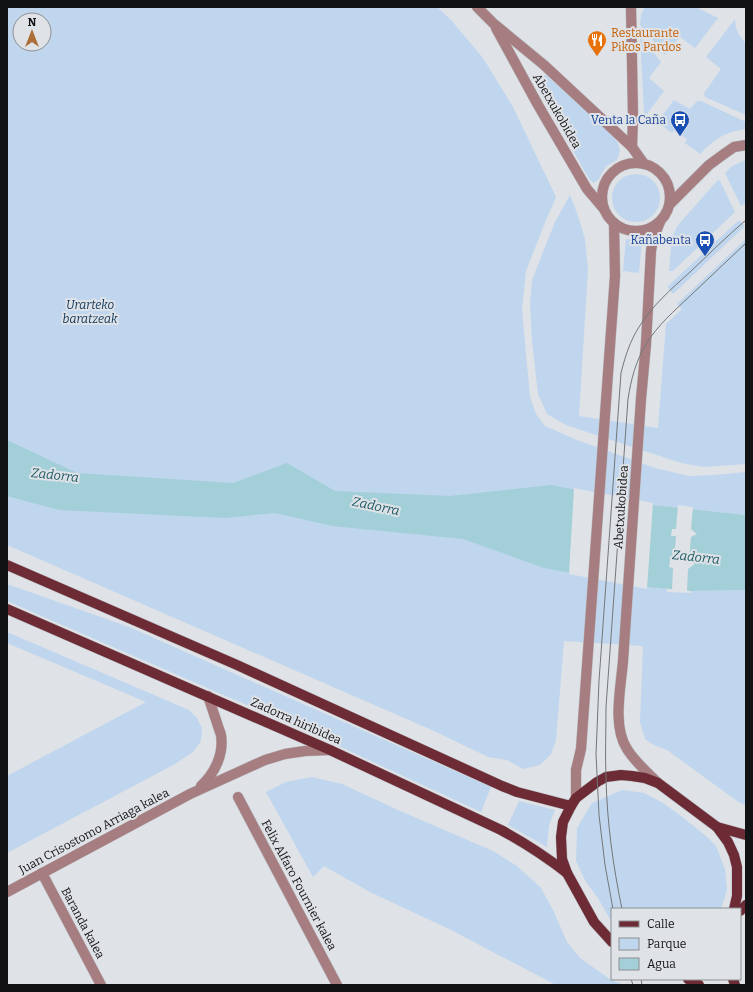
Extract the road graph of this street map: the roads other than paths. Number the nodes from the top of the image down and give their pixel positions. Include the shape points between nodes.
1 (477, 7) edge
2 (631, 7) edge
3 (493, 23) junction
4 (746, 145) edge
5 (632, 147) junction
6 (644, 164) junction
7 (670, 204) junction
8 (604, 209) junction
9 (660, 222) junction
10 (614, 223) junction
11 (7, 566) edge
12 (7, 609) edge
13 (208, 696) junction
14 (330, 750) junction
15 (658, 783) junction
16 (194, 792) junction
17 (238, 797) dead end
18 (574, 802) junction
19 (717, 827) junction
20 (746, 835) edge
21 (42, 873) junction
22 (567, 873) junction
23 (7, 892) edge
24 (734, 908) edge
25 (611, 941) edge
26 (690, 980) edge
27 (101, 985) edge
28 (337, 985) edge
29 (699, 985) edge

1 - 3 street, Abetxukobidea
2 - 5 street
3 - 5 street, Abetxukobidea via 544,65
3 - 8 street, Abetxukobidea via 586,189
4 - 7 street via 734,147 709,165
5 - 6 street, Abetxukobidea
6 - 7 street via 658,170 664,176 670,192
6 - 8 street via 628,164 611,174 602,193
7 - 9 street
8 - 10 street
9 - 10 street via 646,230 638,231 622,228
9 - 15 street, Abetxukobidea via 650,251 646,344 618,724 626,748
10 - 18 street, Abetxukobidea via 615,276 588,660
11 - 18 main road via 237,665 502,786 517,792
12 - 13 main road, Zadorra hiribidea
13 - 14 main road, Zadorra hiribidea
13 - 16 street, Juan Crisostomo Arriaga kalea via 221,734 220,756 209,779
14 - 16 street, Juan Crisostomo Arriaga kalea via 285,754 265,760
14 - 22 main road, Zadorra hiribidea via 525,842
15 - 18 main road, Zadorra hiribidea via 632,776 606,777
15 - 19 main road, Zadorra hiribidea
16 - 21 street, Juan Crisostomo Arriaga kalea
17 - 28 street, Felix Alfaro Fournier kalea
18 - 22 main road, Zadorra hiribidea via 563,822 561,837 562,858
19 - 20 main road, Zadorra hiribidea
19 - 24 main road, Zadorra hiribidea via 728,842 737,867
21 - 23 street, Juan Crisostomo Arriaga kalea
21 - 27 street, Baranda kalea
22 - 25 main road, Zadorra hiribidea via 594,922
26 - 29 main road

